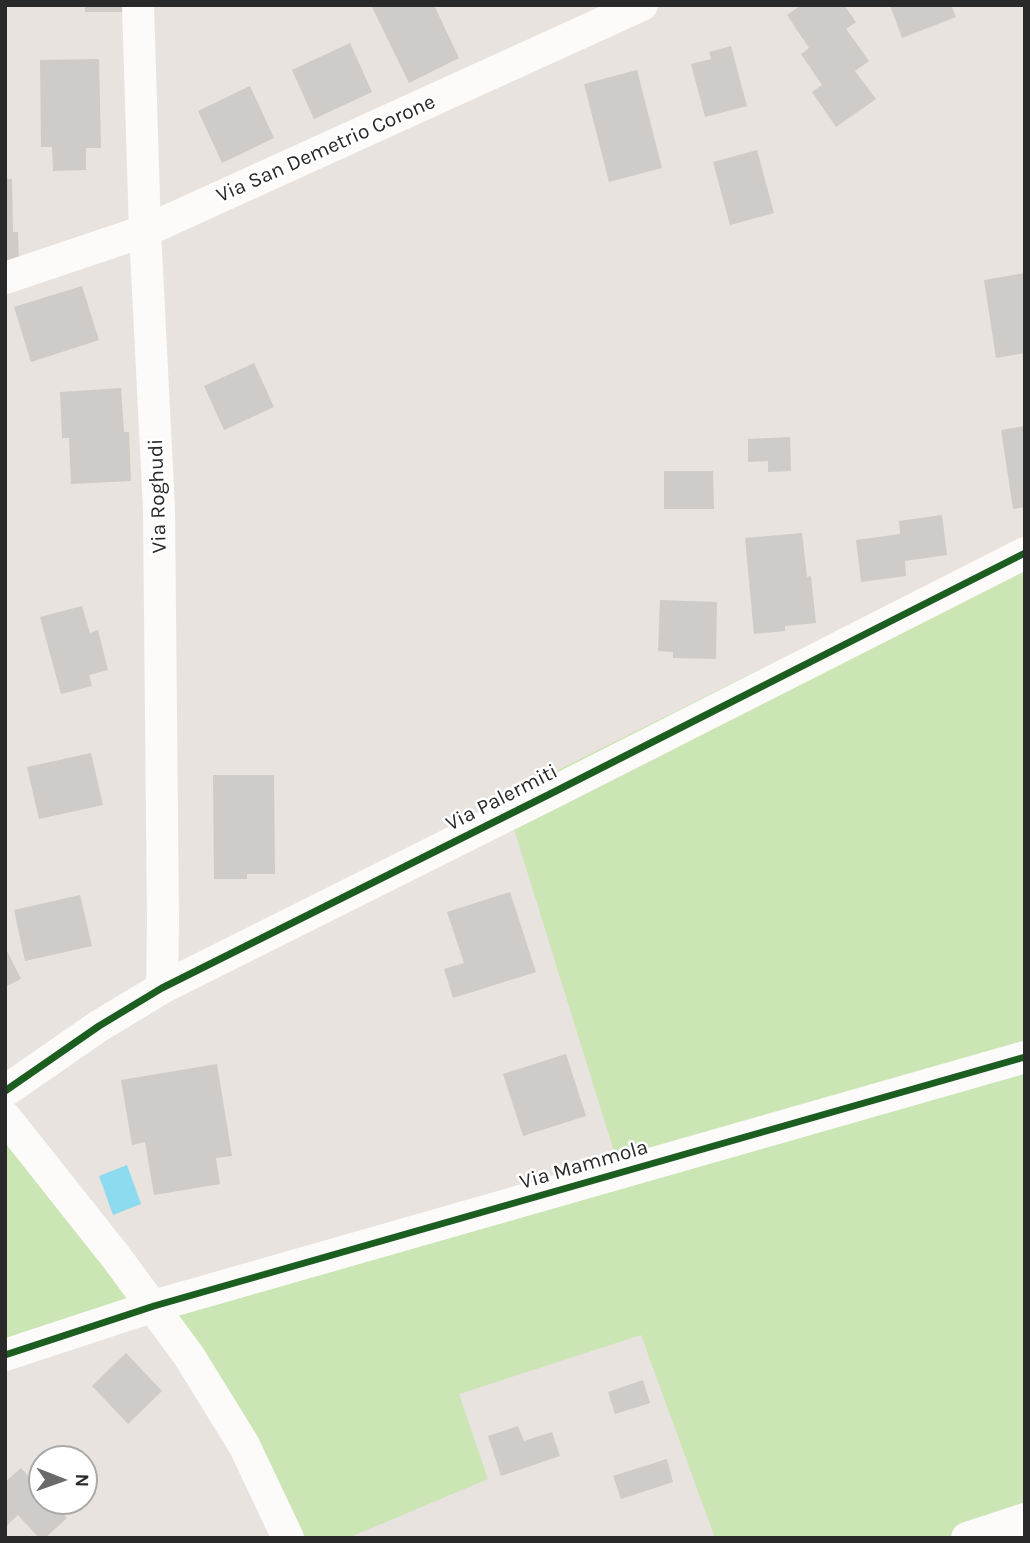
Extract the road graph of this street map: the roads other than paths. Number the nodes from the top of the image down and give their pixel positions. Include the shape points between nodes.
1 (138, 5) edge
2 (642, 5) edge
3 (145, 231) junction
4 (5, 278) edge
5 (1025, 553) edge
6 (162, 988) junction
7 (1025, 1057) edge
8 (5, 1091) edge
9 (5, 1117) edge
10 (154, 1306) junction
11 (5, 1355) edge
12 (1025, 1519) edge
13 (288, 1538) edge
14 (967, 1538) edge

1 - 3 street, Via Roghudi
2 - 3 street, Via San Demetrio Corone
3 - 4 street, Via San Demetrio Corone
3 - 6 street, Via Roghudi via 159,509
5 - 6 street, Via Palermiti
6 - 8 street, Via Palermiti
7 - 10 street, Via Mammola
9 - 10 street
10 - 11 street, Via Mammola
10 - 13 street via 233,1425
12 - 14 street

